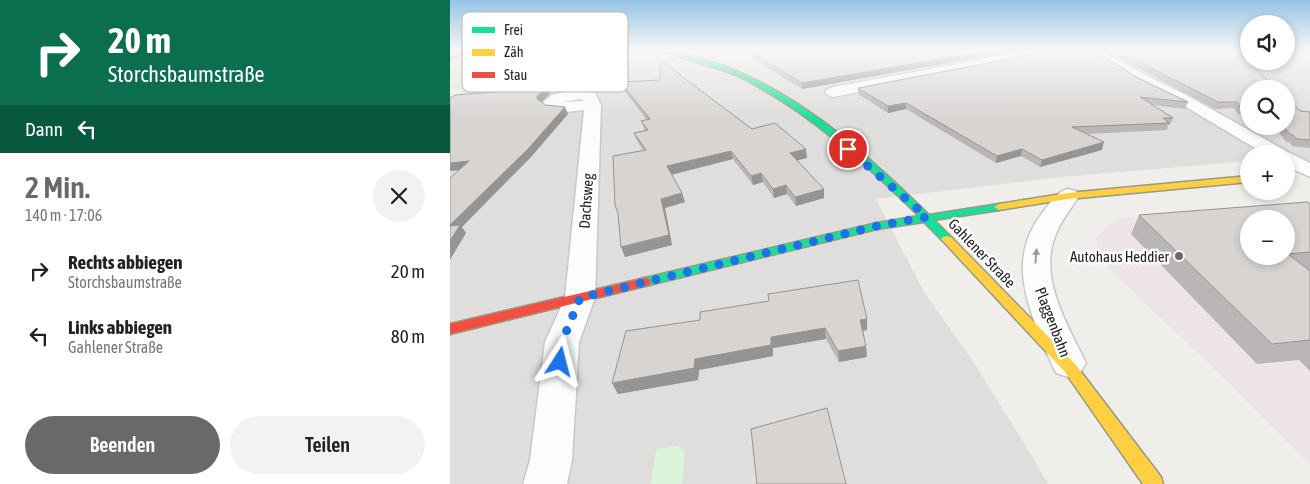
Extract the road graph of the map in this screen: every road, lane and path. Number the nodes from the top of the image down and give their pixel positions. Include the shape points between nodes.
1 (736, 74) edge
2 (930, 74) edge
3 (1133, 74) edge
4 (833, 92) dead end
5 (593, 105) dead end
6 (1263, 145) edge
7 (1295, 163) edge
8 (1310, 172) edge
9 (1295, 174) edge
10 (1240, 180) edge
11 (1068, 196) junction
12 (927, 217) junction
13 (580, 298) junction
14 (450, 329) edge
15 (1070, 368) junction
16 (545, 484) edge
17 (1154, 484) edge

1 - 12 main road, Gahlener Straße via 799,110
2 - 4 street
3 - 6 street
5 - 13 street, Dachsweg
7 - 8 street
8 - 9 street
10 - 11 main road
11 - 12 main road
15 -> 11 street, Plaggenbahn via 1038,289 1035,257 1051,214
12 - 13 main road via 877,226
12 - 15 main road, Gahlener Straße
13 - 14 main road
13 - 16 street, Dachsweg via 562,342 551,460
15 - 17 main road, Gahlener Straße

